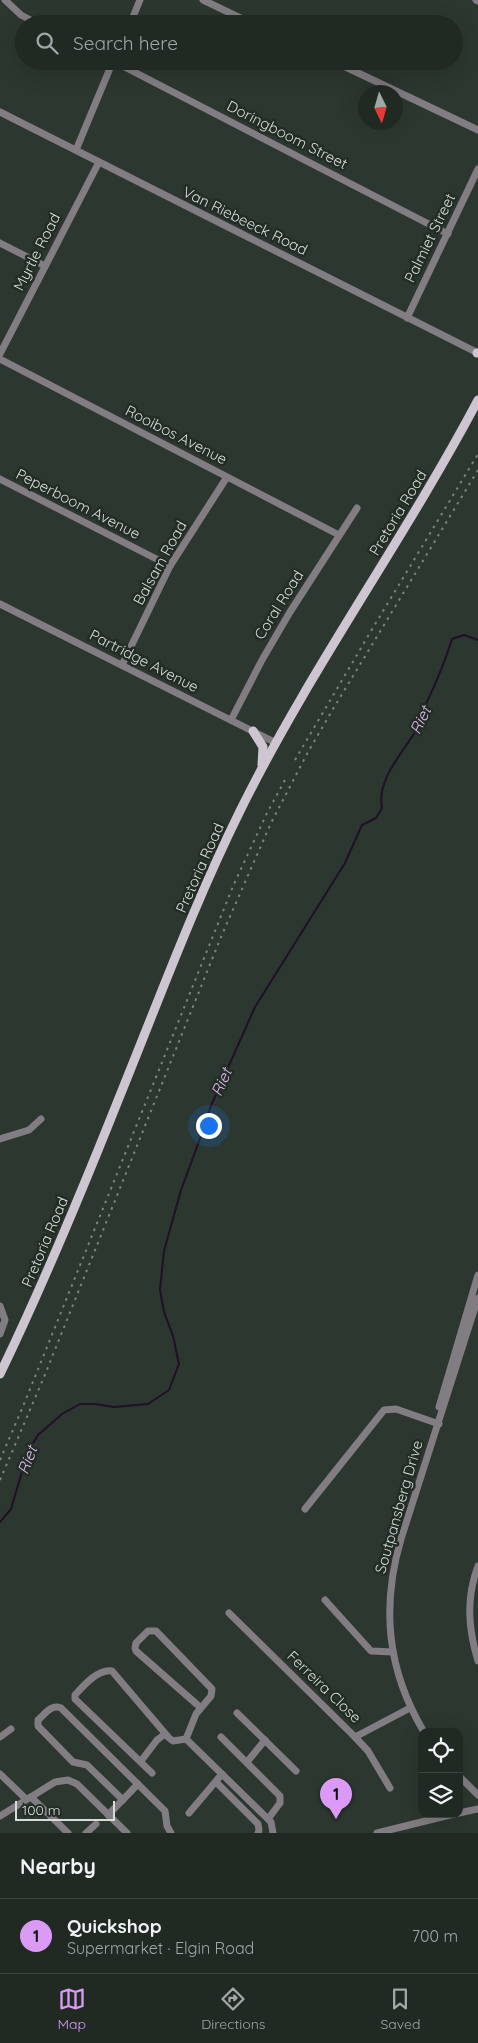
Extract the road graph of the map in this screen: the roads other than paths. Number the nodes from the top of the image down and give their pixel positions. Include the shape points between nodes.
1 (5, 0) edge
2 (140, 0) edge
3 (202, 0) edge
4 (19, 15) edge
5 (134, 15) edge
6 (234, 15) edge
7 (109, 70) edge
8 (130, 70) edge
9 (352, 70) edge
10 (0, 112) edge
11 (478, 130) edge
12 (76, 150) junction
13 (99, 162) junction
14 (478, 169) edge
15 (448, 234) junction
16 (0, 243) edge
17 (45, 266) junction
18 (407, 318) junction
19 (478, 353) edge
20 (0, 354) edge
21 (0, 359) edge
22 (478, 400) edge
23 (227, 477) junction
24 (0, 480) edge
25 (357, 508) dead end
26 (339, 535) junction
27 (170, 566) junction
28 (0, 604) edge
29 (122, 665) junction
30 (231, 720) junction
31 (253, 731) junction
32 (276, 742) junction
33 (261, 770) junction
34 (41, 1119) dead end
35 (0, 1139) edge
36 (478, 1275) edge
37 (476, 1292) edge
38 (478, 1298) edge
39 (0, 1306) edge
40 (0, 1334) edge
41 (456, 1357) junction
42 (0, 1374) edge
43 (437, 1423) junction
44 (305, 1509) dead end
45 (478, 1566) edge
46 (325, 1600) dead end
47 (229, 1614) dead end
48 (393, 1652) junction
49 (478, 1660) edge
50 (200, 1708) junction
51 (410, 1708) junction
52 (237, 1713) dead end
53 (11, 1728) dead end
54 (422, 1728) edge
55 (165, 1734) junction
56 (0, 1737) edge
57 (221, 1737) dead end
58 (356, 1737) junction
59 (186, 1739) junction
60 (265, 1740) junction
61 (141, 1761) junction
62 (246, 1762) junction
63 (296, 1771) dead end
64 (152, 1773) dead end
65 (0, 1774) edge
66 (222, 1774) junction
67 (463, 1780) edge
68 (216, 1782) junction
69 (138, 1784) junction
70 (390, 1788) dead end
71 (478, 1795) edge
72 (28, 1798) junction
73 (123, 1800) junction
74 (478, 1809) edge
75 (463, 1812) edge
76 (189, 1813) dead end
77 (108, 1815) junction
78 (0, 1816) edge
79 (433, 1818) edge
80 (268, 1819) junction
81 (96, 1824) dead end
82 (68, 1833) edge
83 (86, 1833) edge
84 (127, 1833) edge
85 (171, 1833) edge
86 (258, 1833) edge
87 (273, 1833) edge
88 (377, 1833) edge

1 - 4 street
2 - 5 street
3 - 6 street
7 - 12 street
8 - 15 street, Doringboom Street
9 - 11 street
10 - 12 street, Van Riebeeck Road
12 - 13 street, Van Riebeeck Road
13 - 17 street, Myrtle Road
13 - 18 street, Van Riebeeck Road
14 - 15 street, Palmiet Street
15 - 18 street, Palmiet Street
16 - 17 street
17 - 20 street, Myrtle Road
18 - 19 street, Van Riebeeck Road
21 - 23 street, Rooibos Avenue
22 - 32 main road, Pretoria Road via 434,480
23 - 26 street, Rooibos Avenue
23 - 27 street, Balsam Road
24 - 27 street, Peperboom Avenue
25 - 26 street, Coral Road
26 - 30 street, Coral Road via 280,628
27 - 29 street, Balsam Road
28 - 29 street, Partridge Avenue
29 - 30 street, Partridge Avenue
30 - 31 street, Partridge Avenue
31 - 32 street, Partridge Avenue
31 - 33 main road via 263,747
32 - 33 main road, Pretoria Road
33 - 42 main road, Pretoria Road via 210,877 69,1221
34 - 35 street via 29,1130
36 - 37 street, Soutpansberg Drive
37 - 41 street, Soutpansberg Drive
38 - 41 street, Soutpansberg Drive
39 - 40 street via 5,1320
41 - 43 street, Soutpansberg Drive
43 - 44 street via 396,1409 384,1410
43 - 48 street, Soutpansberg Drive via 393,1567 389,1612
45 - 49 street via 469,1606 472,1640
46 - 48 street via 371,1652
47 - 58 street, Ferreira Close
48 - 51 street, Soutpansberg Drive
50 - 50 street via 136,1651 136,1643 148,1630 156,1631 211,1687 213,1693
50 - 59 street
51 - 54 street, Soutpansberg Drive
51 - 58 street, Ferreira Close
52 - 60 street
53 - 56 street
55 - 59 street via 173,1741
55 - 61 street
55 - 61 street via 112,1671 98,1674 76,1694 75,1699
57 - 62 street
58 - 70 street
59 - 66 street
60 - 62 street
60 - 63 street
61 - 64 street
62 - 80 street via 280,1796 280,1804
65 - 72 street
66 - 68 street
66 - 80 street
67 - 71 street
68 - 76 street
68 - 86 street via 258,1824
69 - 73 street
69 - 73 street via 61,1708 52,1708 38,1720 39,1728 73,1762 87,1764
69 - 85 street via 165,1811
72 - 77 street via 55,1782 68,1780 77,1784
72 - 78 street
72 - 82 street
73 - 77 street
74 - 75 street
77 - 84 street
79 - 88 street
80 - 87 street
81 - 83 street

